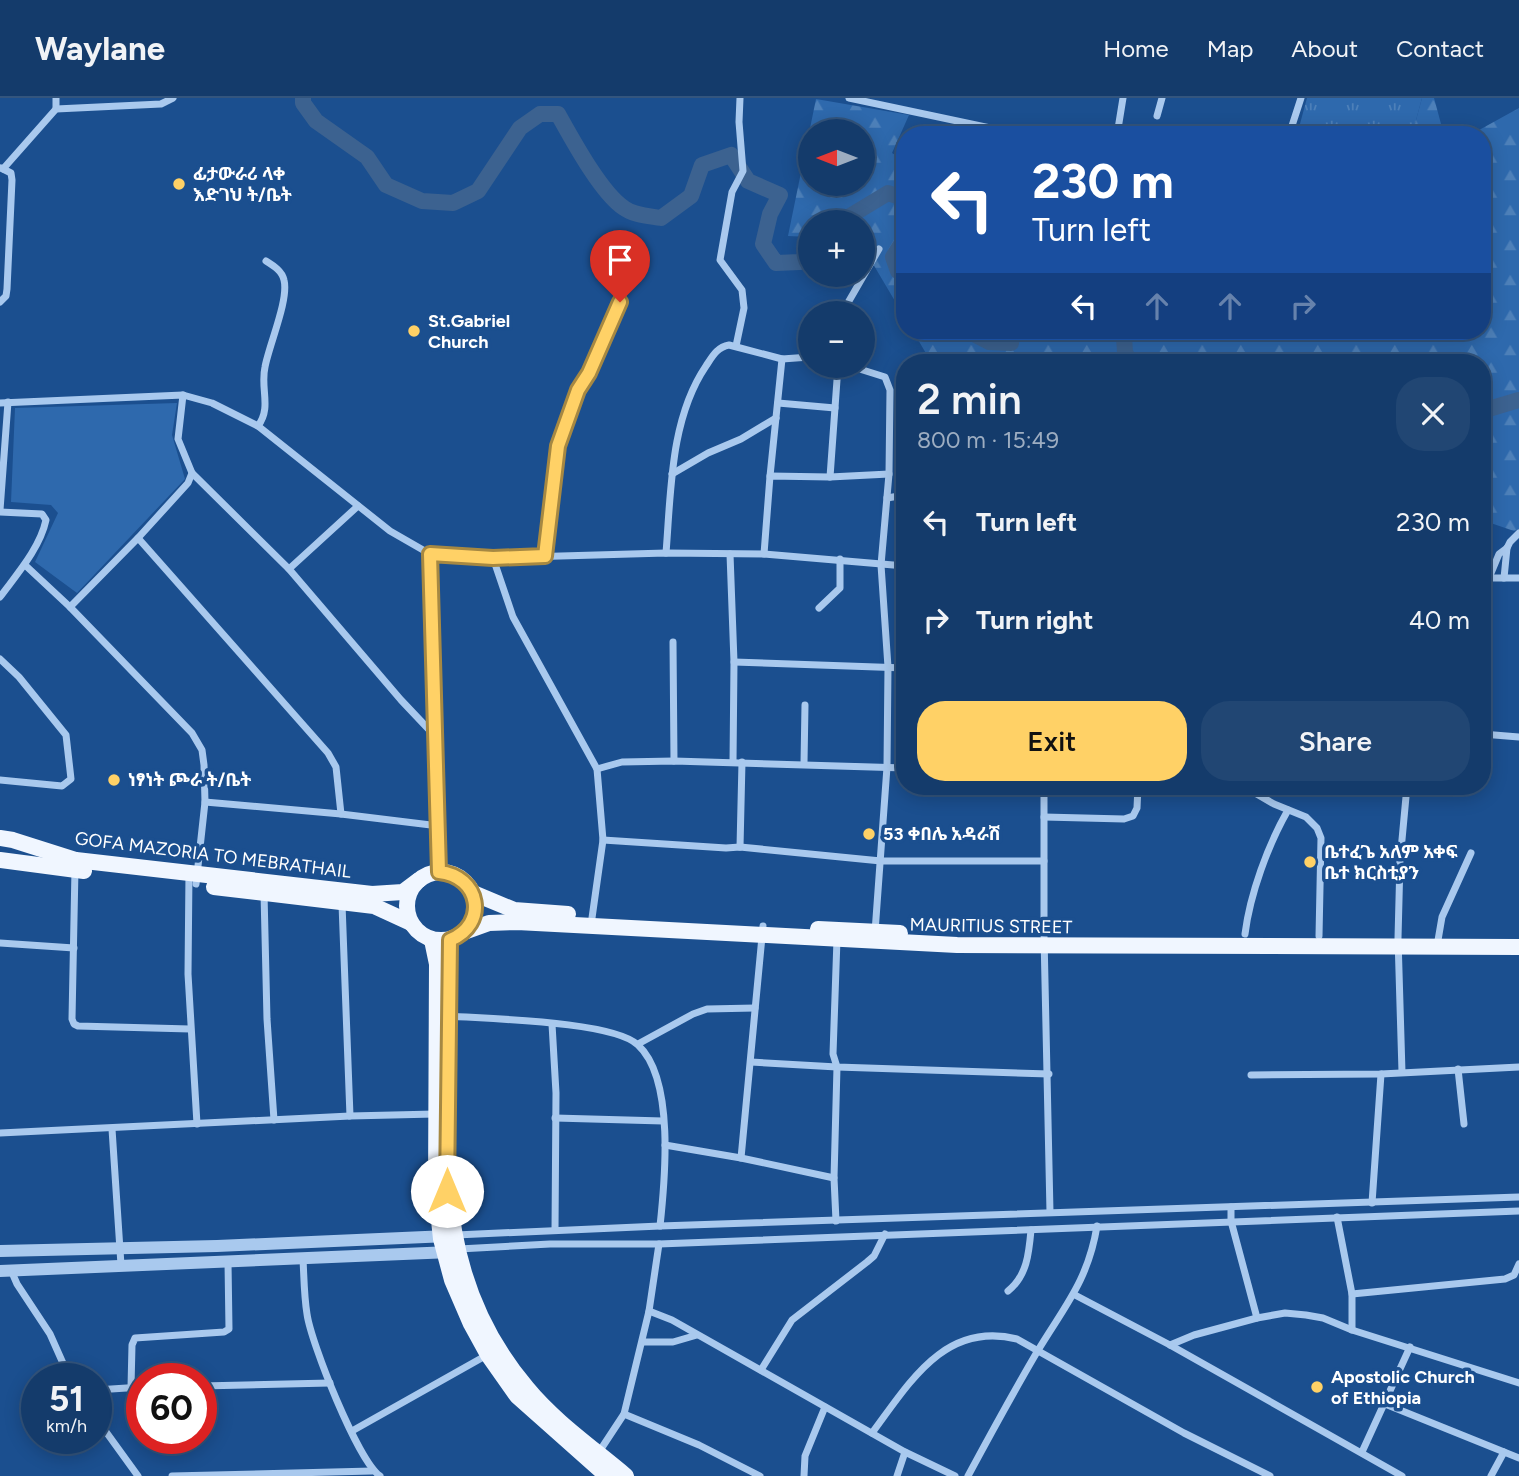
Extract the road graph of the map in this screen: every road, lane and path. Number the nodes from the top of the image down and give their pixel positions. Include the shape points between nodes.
1 (56, 98) edge
2 (173, 98) edge
3 (740, 98) edge
4 (849, 98) edge
5 (909, 98) edge
6 (1123, 98) edge
7 (1162, 98) edge
8 (1301, 98) edge
9 (161, 101) edge
10 (56, 109) junction
11 (905, 109) junction
12 (1157, 116) dead end
13 (982, 126) edge
14 (1118, 126) edge
15 (1292, 126) edge
16 (2, 168) edge
17 (879, 249) dead end
18 (266, 261) dead end
19 (849, 301) edge
20 (0, 302) edge
21 (620, 302) dead end
22 (736, 346) junction
23 (798, 358) edge
24 (782, 359) junction
25 (875, 373) edge
26 (837, 378) edge
27 (183, 395) junction
28 (4, 402) edge
29 (778, 403) junction
30 (835, 408) junction
31 (776, 418) junction
32 (258, 426) junction
33 (192, 473) junction
34 (672, 474) junction
35 (889, 474) junction
36 (770, 476) junction
37 (830, 477) junction
38 (896, 496) edge
39 (887, 498) junction
40 (358, 506) junction
41 (0, 511) edge
42 (1519, 533) edge
43 (138, 538) junction
44 (1507, 548) junction
45 (666, 553) junction
46 (430, 554) junction
47 (730, 554) junction
48 (764, 554) junction
49 (545, 556) junction
50 (493, 558) junction
51 (840, 559) junction
52 (24, 565) junction
53 (881, 565) junction
54 (896, 566) edge
55 (289, 569) junction
56 (1491, 569) edge
57 (1491, 578) edge
58 (1504, 578) junction
59 (1519, 578) edge
60 (0, 597) edge
61 (70, 607) junction
62 (819, 608) dead end
63 (673, 642) dead end
64 (0, 659) edge
65 (734, 662) junction
66 (888, 667) junction
67 (896, 667) edge
68 (805, 705) dead end
69 (1491, 735) edge
70 (436, 737) junction
71 (1519, 737) edge
72 (674, 761) junction
73 (733, 762) junction
74 (742, 762) junction
75 (804, 763) junction
76 (887, 767) junction
77 (896, 768) edge
78 (597, 769) junction
79 (0, 780) edge
80 (1044, 795) edge
81 (1138, 795) edge
82 (1260, 795) edge
83 (1406, 795) edge
84 (205, 802) junction
85 (1288, 810) junction
86 (341, 814) junction
87 (1044, 817) junction
88 (439, 826) junction
89 (603, 840) junction
90 (740, 847) junction
91 (1, 849) edge
92 (1471, 853) dead end
93 (55, 860) junction
94 (881, 861) junction
95 (1044, 861) junction
96 (76, 865) junction
97 (439, 872) junction
98 (193, 879) junction
99 (419, 880) junction
100 (265, 888) junction
101 (473, 893) junction
102 (342, 896) junction
103 (592, 920) junction
104 (411, 923) junction
105 (762, 932) junction
106 (1245, 934) junction
107 (838, 935) junction
108 (457, 936) junction
109 (1320, 936) junction
110 (875, 937) junction
111 (1519, 939) edge
112 (432, 940) junction
113 (1044, 941) junction
114 (0, 943) edge
115 (1398, 943) junction
116 (1437, 943) junction
117 (1519, 947) edge
118 (74, 948) junction
119 (755, 1008) junction
120 (449, 1016) junction
121 (552, 1024) junction
122 (190, 1029) junction
123 (638, 1044) junction
124 (751, 1062) junction
125 (836, 1067) junction
126 (1519, 1067) edge
127 (1458, 1069) junction
128 (1402, 1072) junction
129 (1049, 1074) junction
130 (1381, 1074) junction
131 (1251, 1075) dead end
132 (435, 1115) junction
133 (350, 1116) junction
134 (555, 1118) junction
135 (274, 1120) junction
136 (663, 1121) junction
137 (197, 1124) junction
138 (1464, 1124) dead end
139 (112, 1129) junction
140 (0, 1133) edge
141 (665, 1144) junction
142 (741, 1158) junction
143 (834, 1178) junction
144 (1519, 1197) edge
145 (1372, 1203) junction
146 (1231, 1207) junction
147 (1519, 1211) edge
148 (1050, 1212) junction
149 (1337, 1217) junction
150 (836, 1221) junction
151 (1231, 1221) junction
152 (660, 1226) junction
153 (1097, 1226) junction
154 (555, 1230) junction
155 (1031, 1230) junction
156 (885, 1234) junction
157 (450, 1243) junction
158 (659, 1244) junction
159 (120, 1250) junction
160 (0, 1251) edge
161 (303, 1259) junction
162 (228, 1262) junction
163 (1519, 1264) edge
164 (121, 1265) junction
165 (5, 1271) edge
166 (1008, 1291) dead end
167 (1352, 1294) junction
168 (1075, 1295) junction
169 (649, 1311) junction
170 (1257, 1318) junction
171 (1352, 1330) junction
172 (697, 1335) junction
173 (643, 1342) junction
174 (1170, 1345) junction
175 (1410, 1347) junction
176 (1038, 1351) junction
177 (488, 1354) junction
178 (63, 1363) edge
179 (132, 1363) edge
180 (761, 1370) junction
181 (331, 1383) junction
182 (1519, 1383) edge
183 (217, 1386) edge
184 (1385, 1404) junction
185 (825, 1407) junction
186 (624, 1414) junction
187 (352, 1431) junction
188 (872, 1433) junction
189 (112, 1440) edge
190 (905, 1452) junction
191 (1362, 1452) junction
192 (1504, 1452) junction
193 (598, 1453) junction
194 (1519, 1458) edge
195 (372, 1471) junction
196 (252, 1475) edge
197 (618, 1475) edge
198 (138, 1476) edge
199 (172, 1476) edge
200 (380, 1476) edge
201 (760, 1476) edge
202 (804, 1476) edge
203 (897, 1476) edge
204 (955, 1476) edge
205 (968, 1476) edge
206 (1270, 1476) edge
207 (1402, 1476) edge
208 (1491, 1476) edge

1 - 10 street
2 - 9 street
3 - 22 street via 743,171 732,192 720,260 742,290 744,308
4 - 11 street
5 - 11 street
6 - 14 street
7 - 12 street
8 - 15 street
9 - 10 street
10 - 16 street
11 - 13 street
16 - 20 street via 11,173 12,180 7,289
17 - 19 street
18 - 32 street via 284,278 285,292 264,370 266,411
21 - 49 street via 578,390 558,446
22 - 24 street
22 - 34 street via 722,346 698,378 684,414
23 - 24 street
24 - 29 street
25 - 35 street via 889,384
26 - 30 street
27 - 28 street
27 - 32 street via 212,403
27 - 33 street via 178,439
28 - 41 street
29 - 30 street
29 - 31 street
30 - 37 street
31 - 34 street
31 - 36 street
32 - 40 street
33 - 43 street via 178,496
33 - 55 street
34 - 45 street
35 - 37 street
35 - 39 street
36 - 37 street
36 - 48 street
38 - 39 street
39 - 53 street
40 - 46 street
40 - 55 street
41 - 52 street via 45,516
42 - 44 street
43 - 61 street
43 - 86 street via 328,753 337,767
44 - 56 street
44 - 58 street
45 - 47 street
45 - 49 street
46 - 50 street
46 - 70 street
47 - 48 street
47 - 65 street
48 - 51 street
49 - 50 street
50 - 78 street via 513,617
51 - 53 street
51 - 62 street via 840,588
52 - 60 street
52 - 61 street
53 - 54 street
53 - 66 street
55 - 70 street
57 - 58 street
58 - 59 street
61 - 84 street via 192,733 202,750
63 - 72 street
64 - 79 street via 66,736 71,779 62,786
65 - 66 street
65 - 73 street
66 - 67 street
66 - 76 street
68 - 75 street
69 - 71 street
70 - 88 street
72 - 73 street
72 - 78 street via 622,762
73 - 74 street
74 - 75 street
74 - 90 street
75 - 76 street
76 - 77 street
76 - 94 street
78 - 89 street
80 - 87 street
81 - 87 street via 1133,816
82 - 85 street
83 - 115 street
84 - 86 street
84 - 98 street
85 - 106 street via 1271,842
85 - 109 street via 1306,817 1321,838
86 - 88 street
87 - 95 street
88 - 97 street
89 - 90 street
89 - 103 street
90 - 94 street
91 - 93 main road, GOFA MAZORIA TO MEBRATHAIL
91 - 93 main road, GOFA MAZORIA TO MEBRATHAIL via 13,840
92 - 116 street via 1442,917
93 - 96 main road, GOFA MAZORIA TO MEBRATHAIL
94 - 95 street
94 - 110 street
95 - 113 street
96 - 98 main road, GOFA MAZORIA TO MEBRATHAIL
96 - 118 street
97 - 99 main road
97 - 101 main road via 459,877
98 - 100 main road, GOFA MAZORIA TO MEBRATHAIL
98 - 122 street
99 - 102 main road, GOFA MAZORIA TO MEBRATHAIL via 403,892
99 - 104 main road via 407,900
100 - 102 main road, GOFA MAZORIA TO MEBRATHAIL
100 - 135 street
101 - 103 main road, MAURITIUS STREET via 514,910
101 - 108 main road via 474,914
102 - 104 main road, GOFA MAZORIA TO MEBRATHAIL
102 - 133 street
103 - 105 main road, MAURITIUS STREET
103 - 108 main road, MAURITIUS STREET via 489,923
104 - 112 main road
105 - 107 main road, MAURITIUS STREET
105 - 119 street
106 - 109 main road, MAURITIUS STREET
106 - 113 main road, MAURITIUS STREET
107 - 110 main road, MAURITIUS STREET
107 - 125 street
108 - 112 main road
108 - 120 main road
109 - 115 main road, MAURITIUS STREET
110 - 113 main road, MAURITIUS STREET
111 - 116 main road, MAURITIUS STREET
112 - 132 main road via 437,964
113 - 115 main road, MAURITIUS STREET
113 - 129 street
114 - 118 street
115 - 116 main road, MAURITIUS STREET
115 - 128 street
116 - 117 main road, MAURITIUS STREET
118 - 122 street via 74,1024
119 - 123 street via 707,1009
119 - 124 street
120 - 121 street
120 - 157 main road
121 - 123 street via 622,1035
121 - 134 street
122 - 137 street
123 - 136 street via 652,1062
124 - 125 street
124 - 142 street
125 - 129 street
125 - 143 street
126 - 127 street
127 - 128 street
127 - 138 street
128 - 130 street
129 - 148 street
130 - 131 street
130 - 145 street
132 - 133 street
132 - 157 main road via 436,1192
133 - 135 street
134 - 136 street
134 - 154 street
135 - 137 street
136 - 141 street
137 - 139 street
139 - 140 street
139 - 159 street
141 - 142 street
141 - 152 street
142 - 143 street
143 - 150 street
144 - 145 street
145 - 146 street
146 - 148 street
146 - 151 street
147 - 149 street
148 - 150 street
149 - 151 street
149 - 167 street
150 - 152 street
151 - 153 street
151 - 170 street
152 - 154 street
153 - 155 street
153 - 168 street via 1093,1251
154 - 157 street
155 - 156 street
155 - 166 street via 1025,1267
156 - 158 street
156 - 180 street via 867,1262 792,1320
157 - 158 street
157 - 159 street
157 - 161 street
157 - 177 main road via 452,1280
157 - 193 main road via 496,1347 527,1389
158 - 169 street
159 - 160 street
159 - 164 street
161 - 162 street
161 - 181 street via 307,1314
162 - 164 street
162 - 179 street via 229,1329 135,1338
163 - 167 street via 1514,1275 1505,1279
164 - 165 street
165 - 178 street via 50,1334
167 - 171 street
168 - 174 street
168 - 176 street
169 - 172 street
169 - 173 street
170 - 171 street via 1306,1315
170 - 174 street
171 - 175 street
172 - 173 street via 673,1342
172 - 180 street
173 - 186 street
174 - 191 street
175 - 182 street
175 - 184 street
176 - 188 street via 999,1334 948,1346 917,1376
176 - 205 street
176 - 206 street
177 - 187 street
177 - 197 main road via 525,1405
180 - 185 street
181 - 183 street
181 - 187 street
184 - 191 street
184 - 192 street
185 - 188 street
185 - 202 street via 805,1456
186 - 193 street
186 - 201 street via 699,1444
187 - 195 street
188 - 190 street
189 - 198 street
190 - 203 street
190 - 204 street
191 - 207 street
192 - 194 street
192 - 208 street
193 - 197 main road
195 - 196 street
195 - 200 street
196 - 199 street

